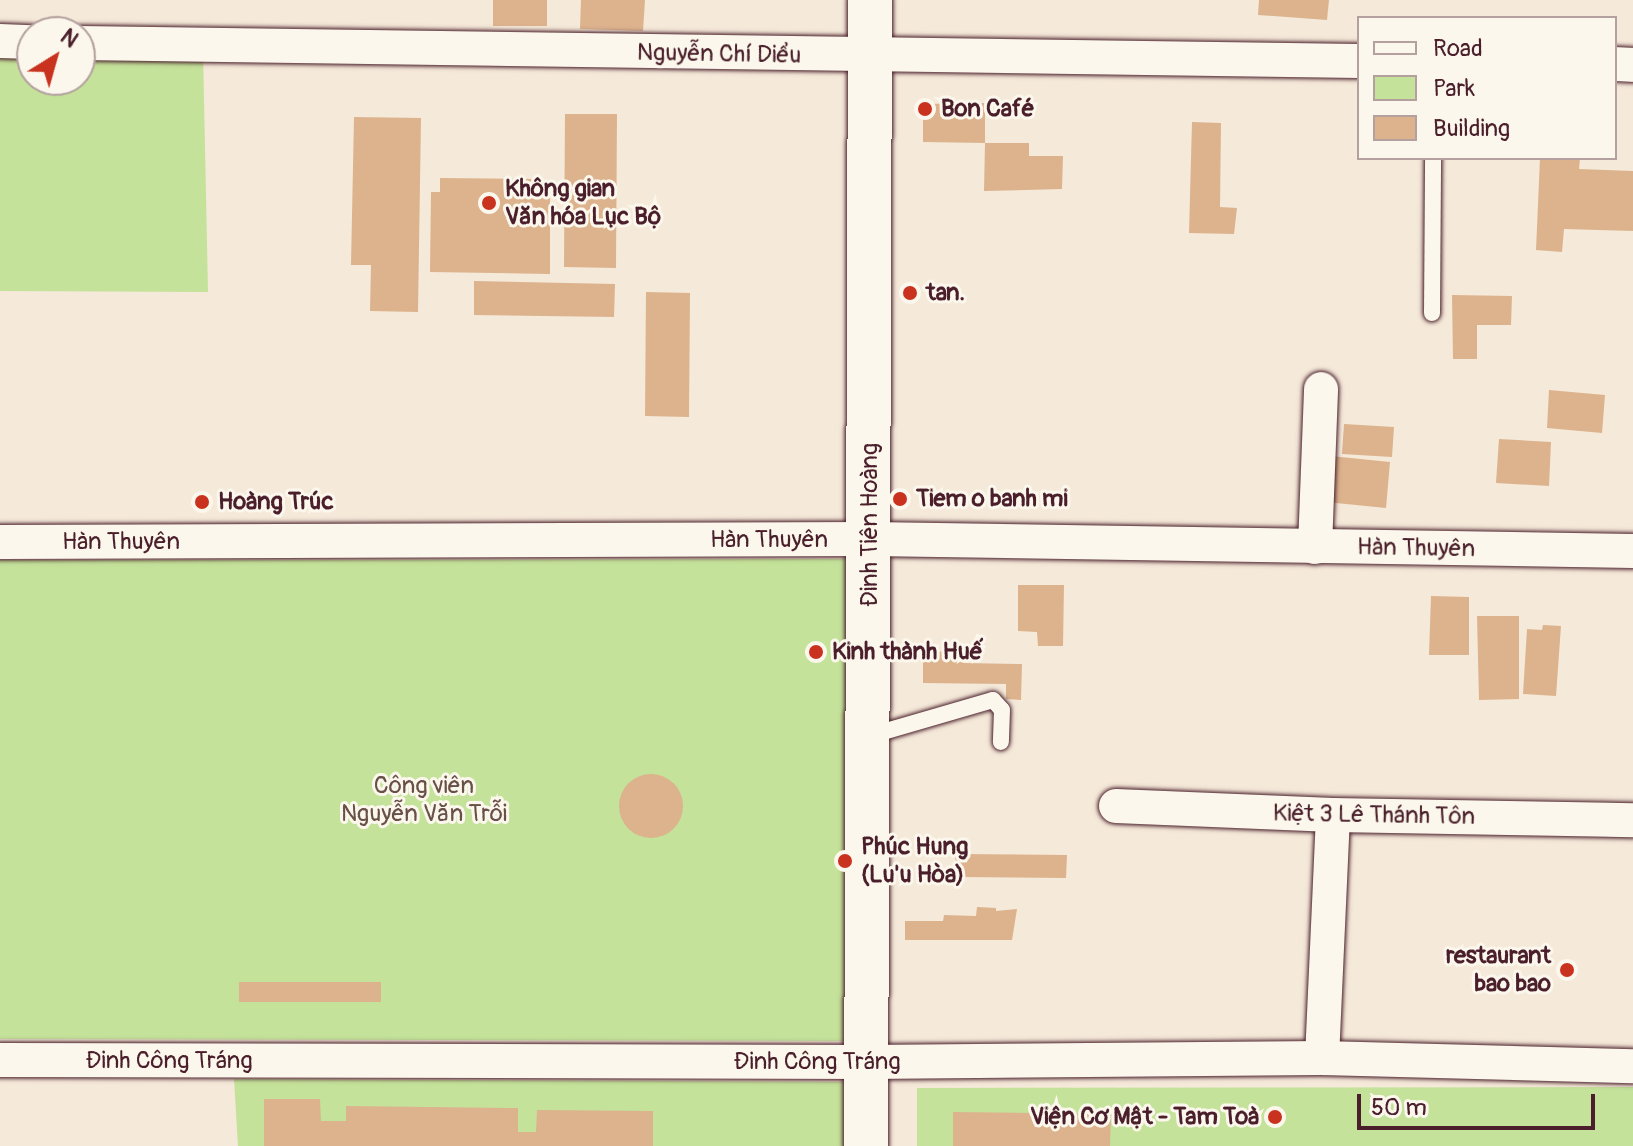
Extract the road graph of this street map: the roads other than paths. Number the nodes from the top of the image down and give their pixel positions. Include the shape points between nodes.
1 (870, 0) edge
2 (96, 43) edge
3 (870, 56) junction
4 (1357, 61) edge
5 (1433, 160) edge
6 (1432, 313) dead end
7 (1321, 389) dead end
8 (870, 539) junction
9 (0, 542) edge
10 (1315, 547) junction
11 (1633, 551) edge
12 (869, 737) junction
13 (1001, 742) dead end
14 (1116, 806) dead end
15 (1333, 815) junction
16 (1633, 820) edge
17 (1322, 1058) junction
18 (0, 1060) edge
19 (868, 1062) junction
20 (1633, 1066) edge
21 (866, 1146) edge

1 - 3 main road, Đinh Tiên Hoàng
2 - 3 street, Nguyễn Chí Diểu
3 - 4 street, Nguyễn Chí Diểu
3 - 8 main road, Đinh Tiên Hoàng
5 - 6 lane
7 - 10 street
8 - 9 street, Hàn Thuyên
8 - 10 street, Hàn Thuyên
8 - 12 main road, Đinh Tiên Hoàng
10 - 11 street, Hàn Thuyên
12 - 13 lane via 993,700 1002,710
12 - 19 main road, Đinh Tiên Hoàng
14 - 15 street, Kiệt 3 Lê Thánh Tôn
15 - 16 street, Kiệt 3 Lê Thánh Tôn
15 - 17 street
17 - 19 street, Đinh Công Tráng
17 - 20 street, Đinh Công Tráng
18 - 19 street, Đinh Công Tráng
19 - 21 main road, Đinh Tiên Hoàng

